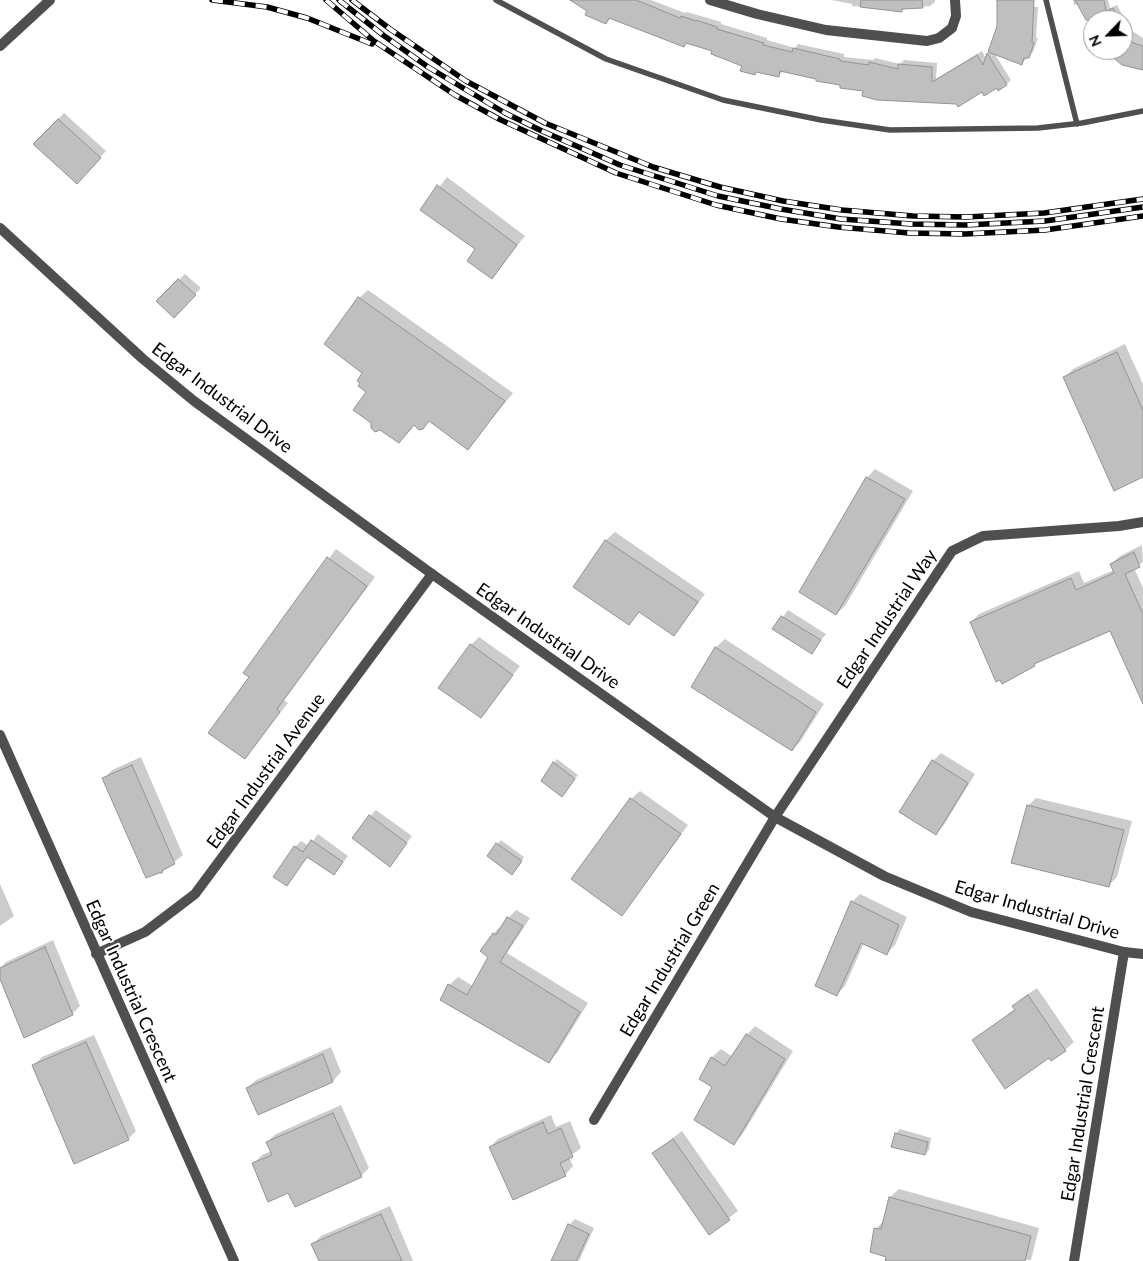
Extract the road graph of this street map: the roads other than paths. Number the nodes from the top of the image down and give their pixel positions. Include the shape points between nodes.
1 (50, 0) edge
2 (496, 0) edge
3 (710, 0) edge
4 (955, 0) edge
5 (1046, 0) edge
6 (0, 46) edge
7 (1143, 111) edge
8 (1077, 124) junction
9 (0, 228) edge
10 (1143, 522) edge
11 (432, 574) junction
12 (0, 735) edge
13 (775, 817) junction
14 (1124, 952) junction
15 (96, 954) junction
16 (1143, 954) edge
17 (594, 1120) dead end
18 (234, 1261) edge
19 (1074, 1261) edge

1 - 6 street
2 - 8 lane via 606,59 739,104 890,130 1038,128
3 - 4 street via 826,30 927,41 939,38 952,28 956,16
5 - 8 lane
7 - 8 lane
9 - 11 street, Edgar Industrial Drive via 143,359 194,401
10 - 13 street, Edgar Industrial Way via 983,536 952,551
11 - 13 street, Edgar Industrial Drive
11 - 15 street, Edgar Industrial Avenue via 196,894 146,932
12 - 15 street, Edgar Industrial Crescent
13 - 14 street, Edgar Industrial Drive via 884,876 971,912
13 - 17 street, Edgar Industrial Green
14 - 16 street, Edgar Industrial Drive
14 - 19 street, Edgar Industrial Crescent
15 - 18 street, Edgar Industrial Crescent

